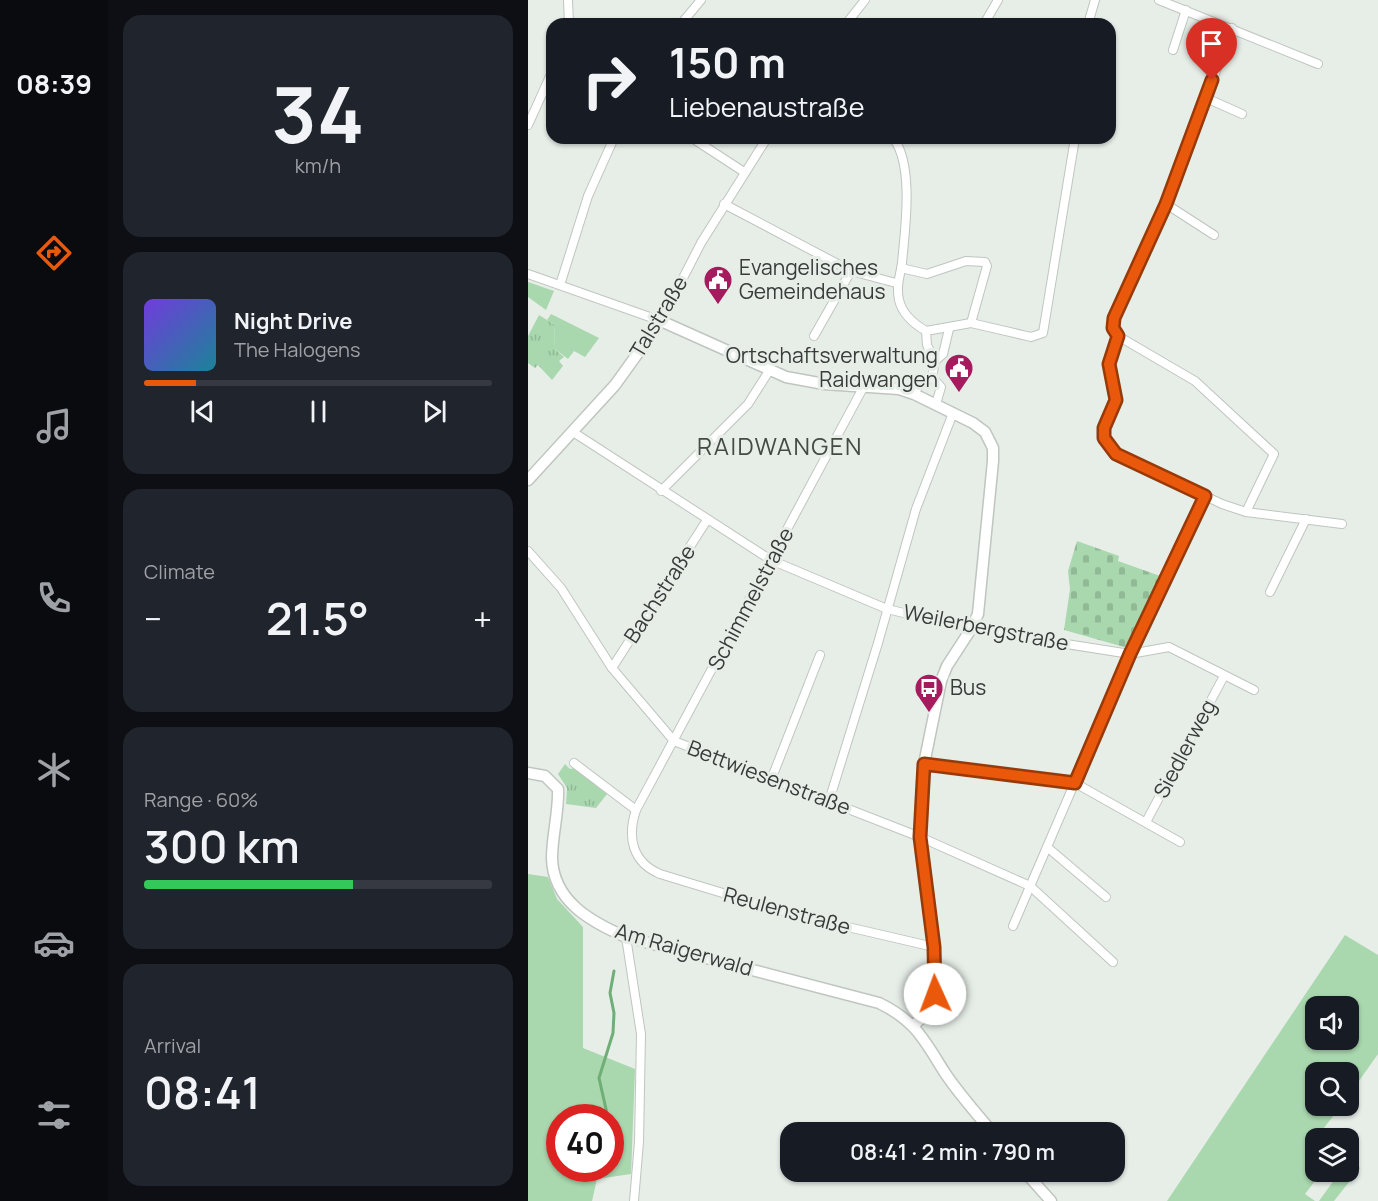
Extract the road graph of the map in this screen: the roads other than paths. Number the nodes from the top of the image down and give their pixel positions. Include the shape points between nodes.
1 (568, 0) edge
2 (701, 0) edge
3 (865, 0) edge
4 (998, 0) edge
5 (1095, 0) edge
6 (1159, 0) edge
7 (1186, 10) junction
8 (569, 18) edge
9 (686, 18) edge
10 (851, 18) edge
11 (988, 18) edge
12 (1090, 18) edge
13 (1232, 28) junction
14 (1173, 50) dead end
15 (1318, 64) dead end
16 (546, 85) edge
17 (1206, 98) junction
18 (1242, 114) dead end
19 (528, 125) edge
20 (611, 144) edge
21 (701, 144) edge
22 (762, 144) edge
23 (896, 144) edge
24 (1074, 144) edge
25 (744, 172) junction
26 (724, 204) junction
27 (1166, 204) junction
28 (1214, 235) dead end
29 (901, 268) junction
30 (851, 271) junction
31 (528, 274) edge
32 (896, 283) junction
33 (560, 285) junction
34 (661, 321) junction
35 (971, 323) junction
36 (949, 328) junction
37 (926, 331) junction
38 (814, 336) dead end
39 (1118, 336) junction
40 (935, 361) junction
41 (769, 371) junction
42 (932, 377) junction
43 (864, 386) junction
44 (914, 394) junction
45 (936, 404) junction
46 (953, 413) junction
47 (573, 432) junction
48 (528, 480) edge
49 (662, 490) junction
50 (1205, 496) junction
51 (1246, 512) junction
52 (1306, 519) junction
53 (707, 520) junction
54 (1342, 524) dead end
55 (528, 551) edge
56 (771, 560) junction
57 (1270, 592) dead end
58 (887, 609) junction
59 (971, 629) junction
60 (1130, 654) junction
61 (820, 655) dead end
62 (612, 668) junction
63 (1224, 676) junction
64 (1254, 690) dead end
65 (674, 741) junction
66 (574, 763) dead end
67 (924, 764) junction
68 (528, 773) edge
69 (771, 780) junction
70 (1075, 783) junction
71 (829, 801) junction
72 (636, 810) junction
73 (1146, 822) junction
74 (920, 837) junction
75 (1179, 842) dead end
76 (1047, 847) junction
77 (644, 865) joint
78 (1030, 886) junction
79 (1106, 897) dead end
80 (1013, 926) dead end
81 (626, 937) junction
82 (934, 947) junction
83 (1113, 962) dead end
84 (914, 1025) junction
85 (984, 1122) edge
86 (1034, 1182) edge
87 (634, 1201) edge
88 (1051, 1201) edge

1 - 8 street
2 - 9 street
3 - 10 street
4 - 11 street
5 - 12 street
6 - 7 street
7 - 13 street
7 - 14 street
13 - 15 street
13 - 17 street
16 - 19 street
17 - 18 street
17 - 27 street
20 - 33 street via 588,196
21 - 25 street
22 - 25 street, Talstraße
23 - 29 street via 903,154 906,173
24 - 35 street via 1043,333 1031,337
25 - 26 street, Talstraße
26 - 30 street
26 - 34 street, Talstraße
27 - 28 street
27 - 39 street via 1114,318 1113,328
29 - 32 street
29 - 35 street via 927,274 966,261 985,262
30 - 32 street
30 - 38 street
31 - 33 street
32 - 37 street via 901,306
33 - 34 street
34 - 41 street
34 - 47 street, Talstraße via 615,385
35 - 36 street
36 - 37 street
36 - 40 street via 943,354
37 - 40 street via 927,345
39 - 50 street via 1109,364 1116,400 1104,428 1108,446 1116,454
39 - 51 street via 1195,381 1274,454
40 - 42 street
41 - 43 street via 813,382
41 - 49 street via 748,404
42 - 44 street via 921,382
42 - 45 street via 941,387
43 - 44 street
43 - 56 street, Schimmelstraße
44 - 45 street
45 - 46 street
46 - 58 street via 916,509
46 - 59 street via 985,432 993,448 981,597
47 - 48 street, Talstraße
47 - 49 street, Weilerbergstraße
49 - 53 street, Weilerbergstraße
50 - 51 street
50 - 60 street
51 - 52 street
52 - 54 street
52 - 57 street
53 - 56 street, Weilerbergstraße
53 - 62 street, Bachstraße
55 - 62 street, Bettwiesenstraße via 561,588
56 - 58 street, Weilerbergstraße
56 - 65 street, Schimmelstraße
58 - 59 street, Weilerbergstraße
58 - 71 street
59 - 60 street, Weilerbergstraße
59 - 67 street via 941,681
60 - 63 street, Weilerbergstraße via 1169,647
60 - 70 street
61 - 69 street
62 - 65 street, Bettwiesenstraße
63 - 64 street, Weilerbergstraße
63 - 73 street, Siedlerweg
65 - 69 street, Bettwiesenstraße
65 - 72 street, Schimmelstraße
66 - 72 street
67 - 70 street
67 - 74 street
68 - 81 street, Am Raigerwald via 545,776 558,789 552,857 560,889 588,918
69 - 71 street, Bettwiesenstraße
70 - 73 street
70 - 76 street
71 - 74 street, Bettwiesenstraße
72 - 77 street, Schimmelstraße via 630,833
73 - 75 street
74 - 78 street, Bettwiesenstraße
74 - 82 street
76 - 78 street
76 - 79 street
77 - 82 street, Reulenstraße via 660,874 792,914
78 - 80 street
78 - 83 street, Bettwiesenstraße
81 - 84 street, Am Raigerwald via 879,1003
81 - 87 street via 642,1045
82 - 84 street via 935,994 927,1014
84 - 85 street
86 - 88 street

